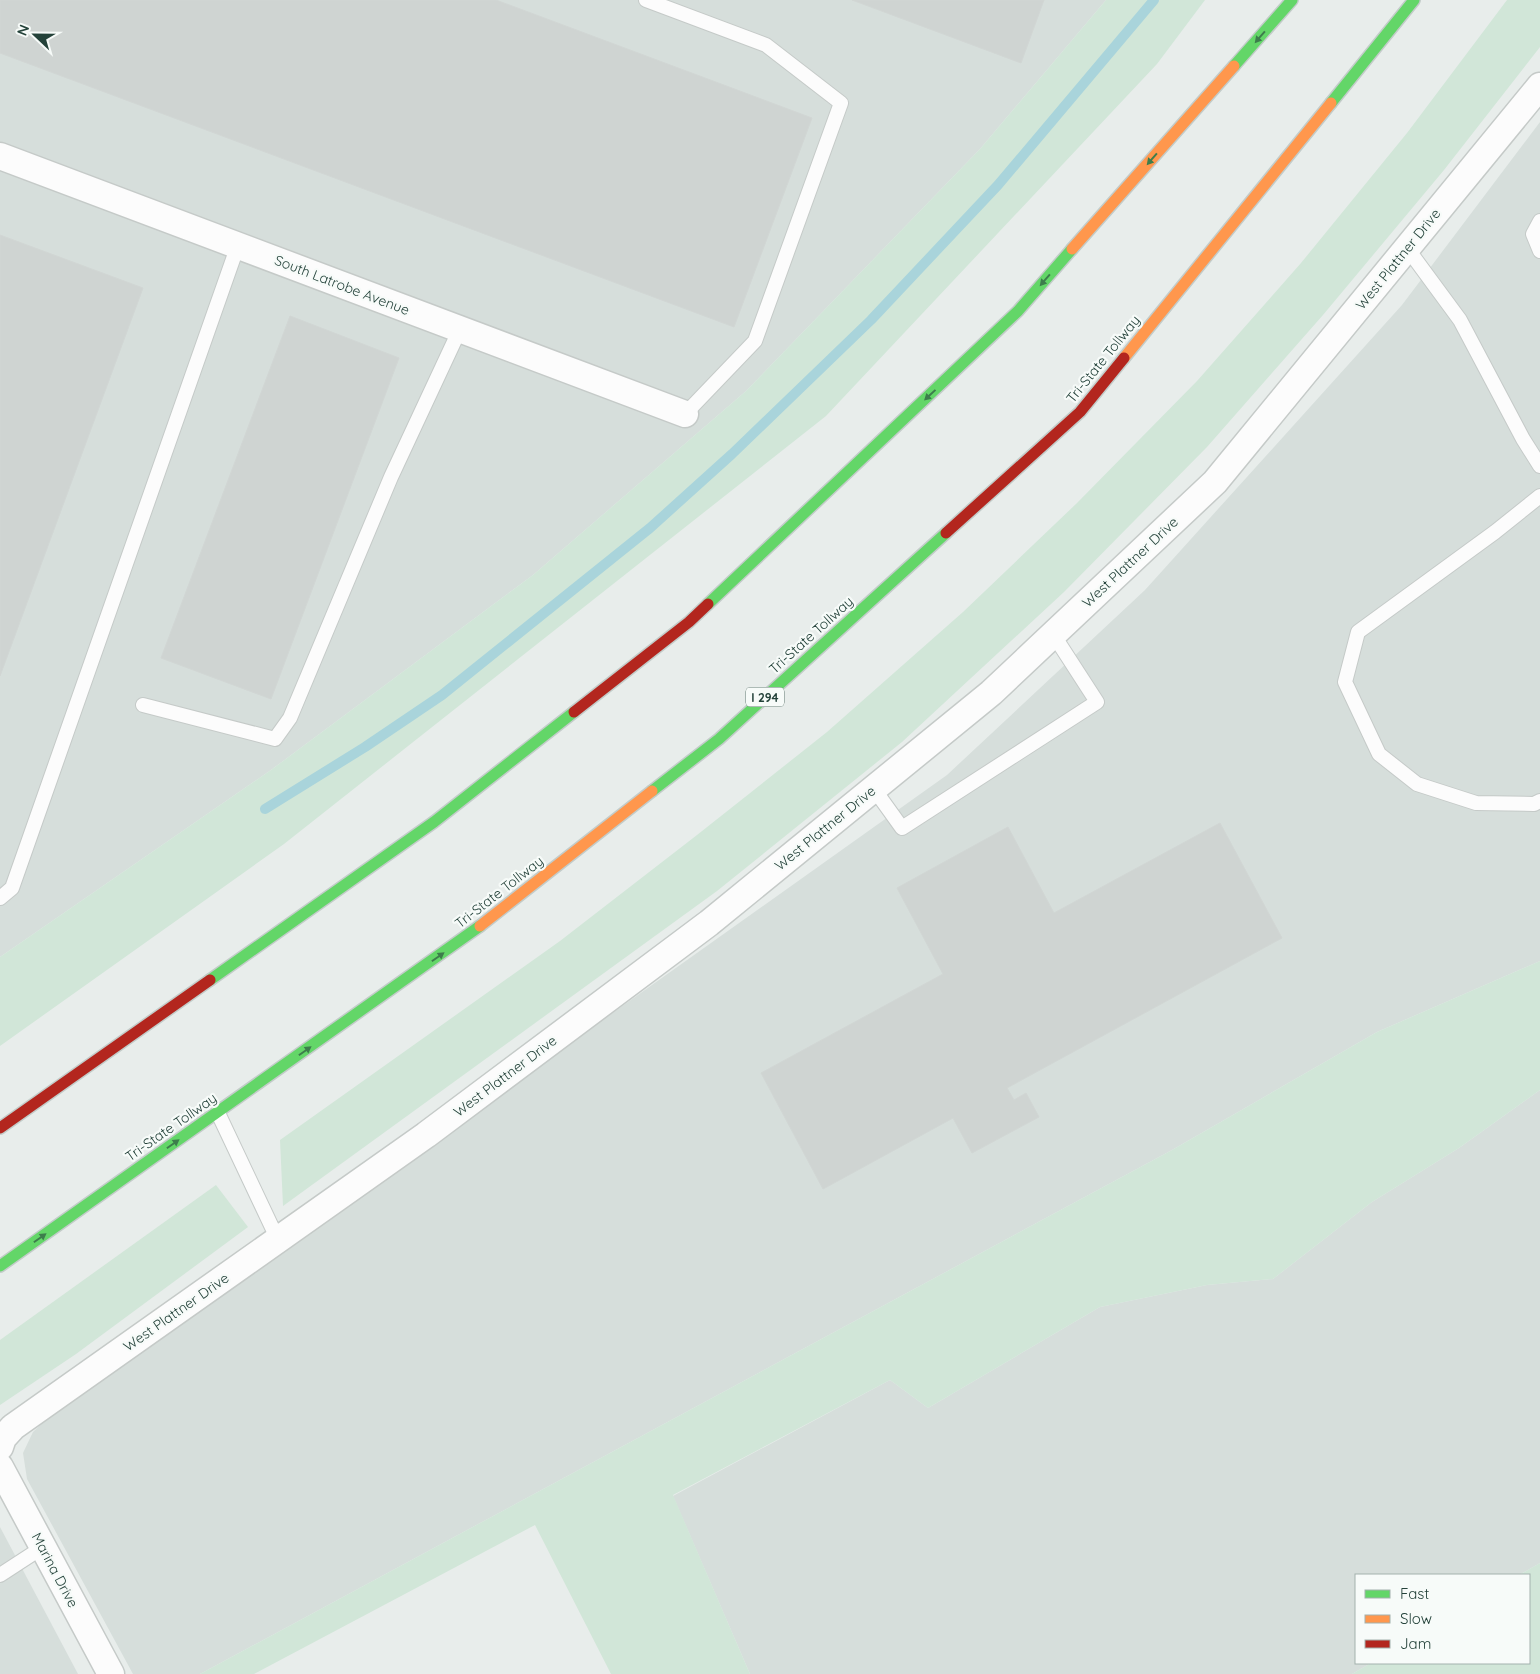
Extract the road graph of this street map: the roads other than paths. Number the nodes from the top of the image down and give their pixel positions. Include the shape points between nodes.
1 (646, 0) edge
2 (1292, 0) edge
3 (1414, 0) edge
4 (1540, 86) edge
5 (0, 156) edge
6 (1540, 222) edge
7 (238, 245) junction
8 (1407, 248) junction
9 (1540, 251) edge
10 (460, 329) junction
11 (685, 414) joint
12 (1540, 466) edge
13 (1540, 496) edge
14 (1053, 634) junction
15 (143, 705) dead end
16 (874, 789) junction
17 (1540, 801) edge
18 (0, 898) edge
19 (218, 1113) junction
20 (0, 1128) edge
21 (278, 1240) junction
22 (0, 1266) edge
23 (0, 1447) edge
24 (0, 1466) edge
25 (43, 1547) junction
26 (0, 1575) edge
27 (111, 1674) edge

1 - 11 lane via 766,45 841,103 755,341
2 -> 20 highway via 1018,311 689,622 434,822
19 -> 3 highway, Tri-State Tollway / I 294 via 461,941 719,739 1080,412
4 - 8 street, West Plattner Drive
5 - 7 street, South Latrobe Avenue
6 - 9 lane via 1533,234
7 - 10 street, South Latrobe Avenue
7 - 18 lane via 12,888
8 - 12 lane via 1460,320
8 - 14 street, West Plattner Drive via 1215,482
10 - 11 street, South Latrobe Avenue
10 - 15 lane via 391,477 290,718 275,739
13 - 17 lane via 1358,632 1345,682 1379,754 1418,784 1476,803 1534,804
14 - 16 street, West Plattner Drive via 991,693
14 - 16 lane via 1097,702 902,828
16 - 21 street, West Plattner Drive via 701,929 426,1135
19 - 21 lane
22 -> 19 highway, Tri-State Tollway / I 294
21 - 23 street, West Plattner Drive via 13,1427
24 - 25 street, Marina Drive
25 - 26 lane
25 - 27 street, Marina Drive

